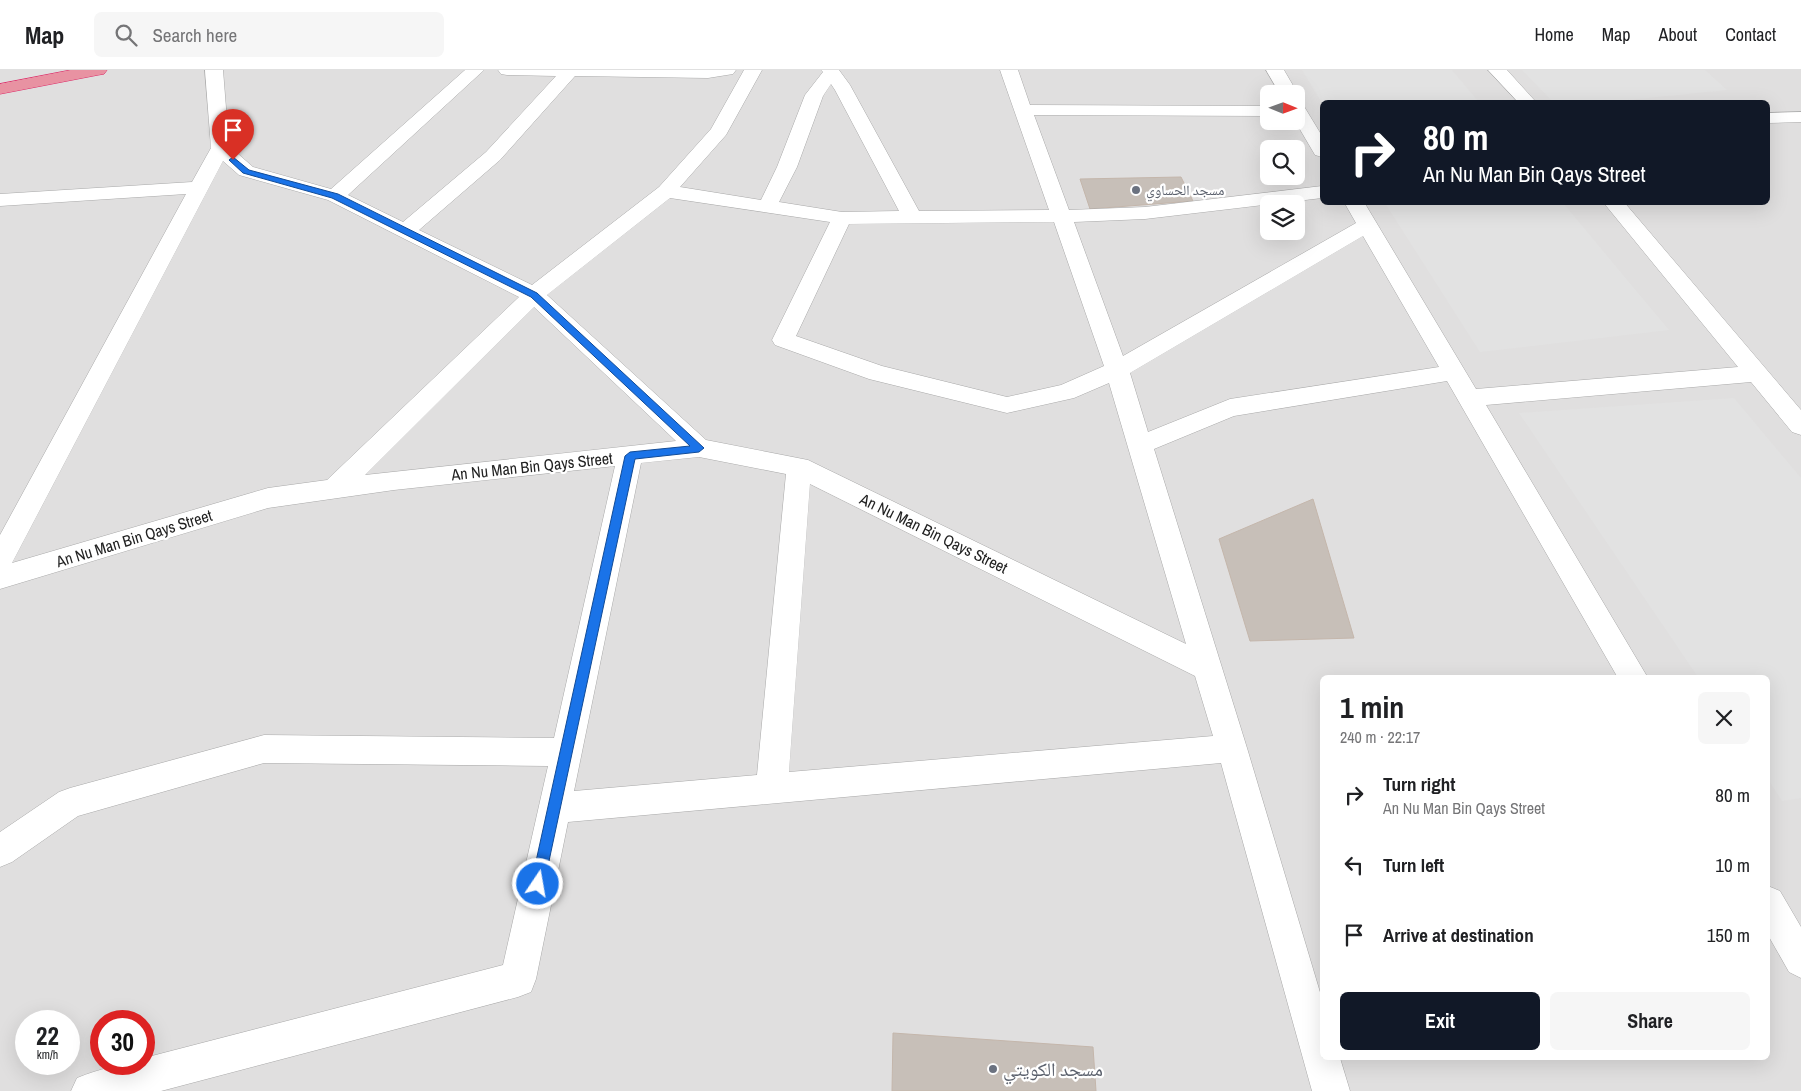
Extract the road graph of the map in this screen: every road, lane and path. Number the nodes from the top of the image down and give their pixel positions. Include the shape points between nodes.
1 (98, 70) edge
2 (214, 70) edge
3 (475, 70) edge
4 (507, 70) edge
5 (727, 70) edge
6 (753, 70) edge
7 (1009, 70) edge
8 (1275, 70) edge
9 (1497, 70) edge
10 (570, 71) edge
11 (831, 71) edge
12 (1283, 85) edge
13 (0, 89) edge
14 (1525, 100) edge
15 (1023, 110) junction
16 (1260, 110) edge
17 (1799, 117) dead end
18 (1770, 118) edge
19 (1305, 123) edge
20 (220, 148) junction
21 (1320, 148) edge
22 (199, 187) junction
23 (666, 191) junction
24 (1320, 192) edge
25 (335, 196) junction
26 (0, 200) edge
27 (1356, 205) edge
28 (1615, 205) edge
29 (768, 206) junction
30 (1062, 216) junction
31 (912, 217) junction
32 (842, 218) junction
33 (1367, 225) junction
34 (405, 230) junction
35 (534, 295) junction
36 (1118, 370) junction
37 (1455, 372) junction
38 (1756, 373) junction
39 (1470, 398) junction
40 (1801, 426) edge
41 (1140, 445) junction
42 (699, 448) junction
43 (630, 456) junction
44 (799, 467) junction
45 (335, 488) junction
46 (0, 560) edge
47 (0, 578) edge
48 (1207, 668) junction
49 (1632, 675) edge
50 (1232, 748) junction
51 (566, 752) junction
52 (772, 789) junction
53 (554, 808) junction
54 (0, 851) edge
55 (1770, 906) edge
56 (1801, 960) edge
57 (1320, 1050) edge
58 (1323, 1060) edge
59 (90, 1091) edge
60 (1332, 1091) edge

1 - 13 highway
2 - 20 street
3 - 25 street
4 - 10 street
5 - 10 street via 708,73
6 - 23 street via 719,131
7 - 15 street
8 - 12 street
9 - 14 street
10 - 34 street via 493,156
11 - 29 street via 814,95 787,167
11 - 31 street via 844,89
15 - 16 street
15 - 30 street
17 - 18 street
19 - 21 street
20 - 22 street
20 - 25 street via 246,171
22 - 26 street
22 - 46 street
23 - 29 street
23 - 35 street
24 - 30 street via 1145,213
25 - 34 street
27 - 33 street
28 - 38 street
29 - 32 street
30 - 31 street
30 - 36 street
31 - 32 street
32 - 36 street via 783,340 877,372 1007,405 1066,392
33 - 36 street
33 - 37 street
34 - 35 street
35 - 42 street
35 - 45 street
36 - 41 street
37 - 39 street
37 - 41 street via 1230,408
38 - 39 street
38 - 40 street
39 - 49 street
41 - 48 street
42 - 43 street, An Nu Man Bin Qays Street
42 - 44 street, An Nu Man Bin Qays Street
43 - 45 street, An Nu Man Bin Qays Street
43 - 51 street
44 - 48 street, An Nu Man Bin Qays Street
44 - 52 street
45 - 47 street, An Nu Man Bin Qays Street via 268,498
48 - 50 street
50 - 52 street
50 - 57 street
51 - 53 street
51 - 54 street via 264,749 70,803
52 - 53 street
53 - 59 street via 518,979
55 - 56 street
58 - 60 street

